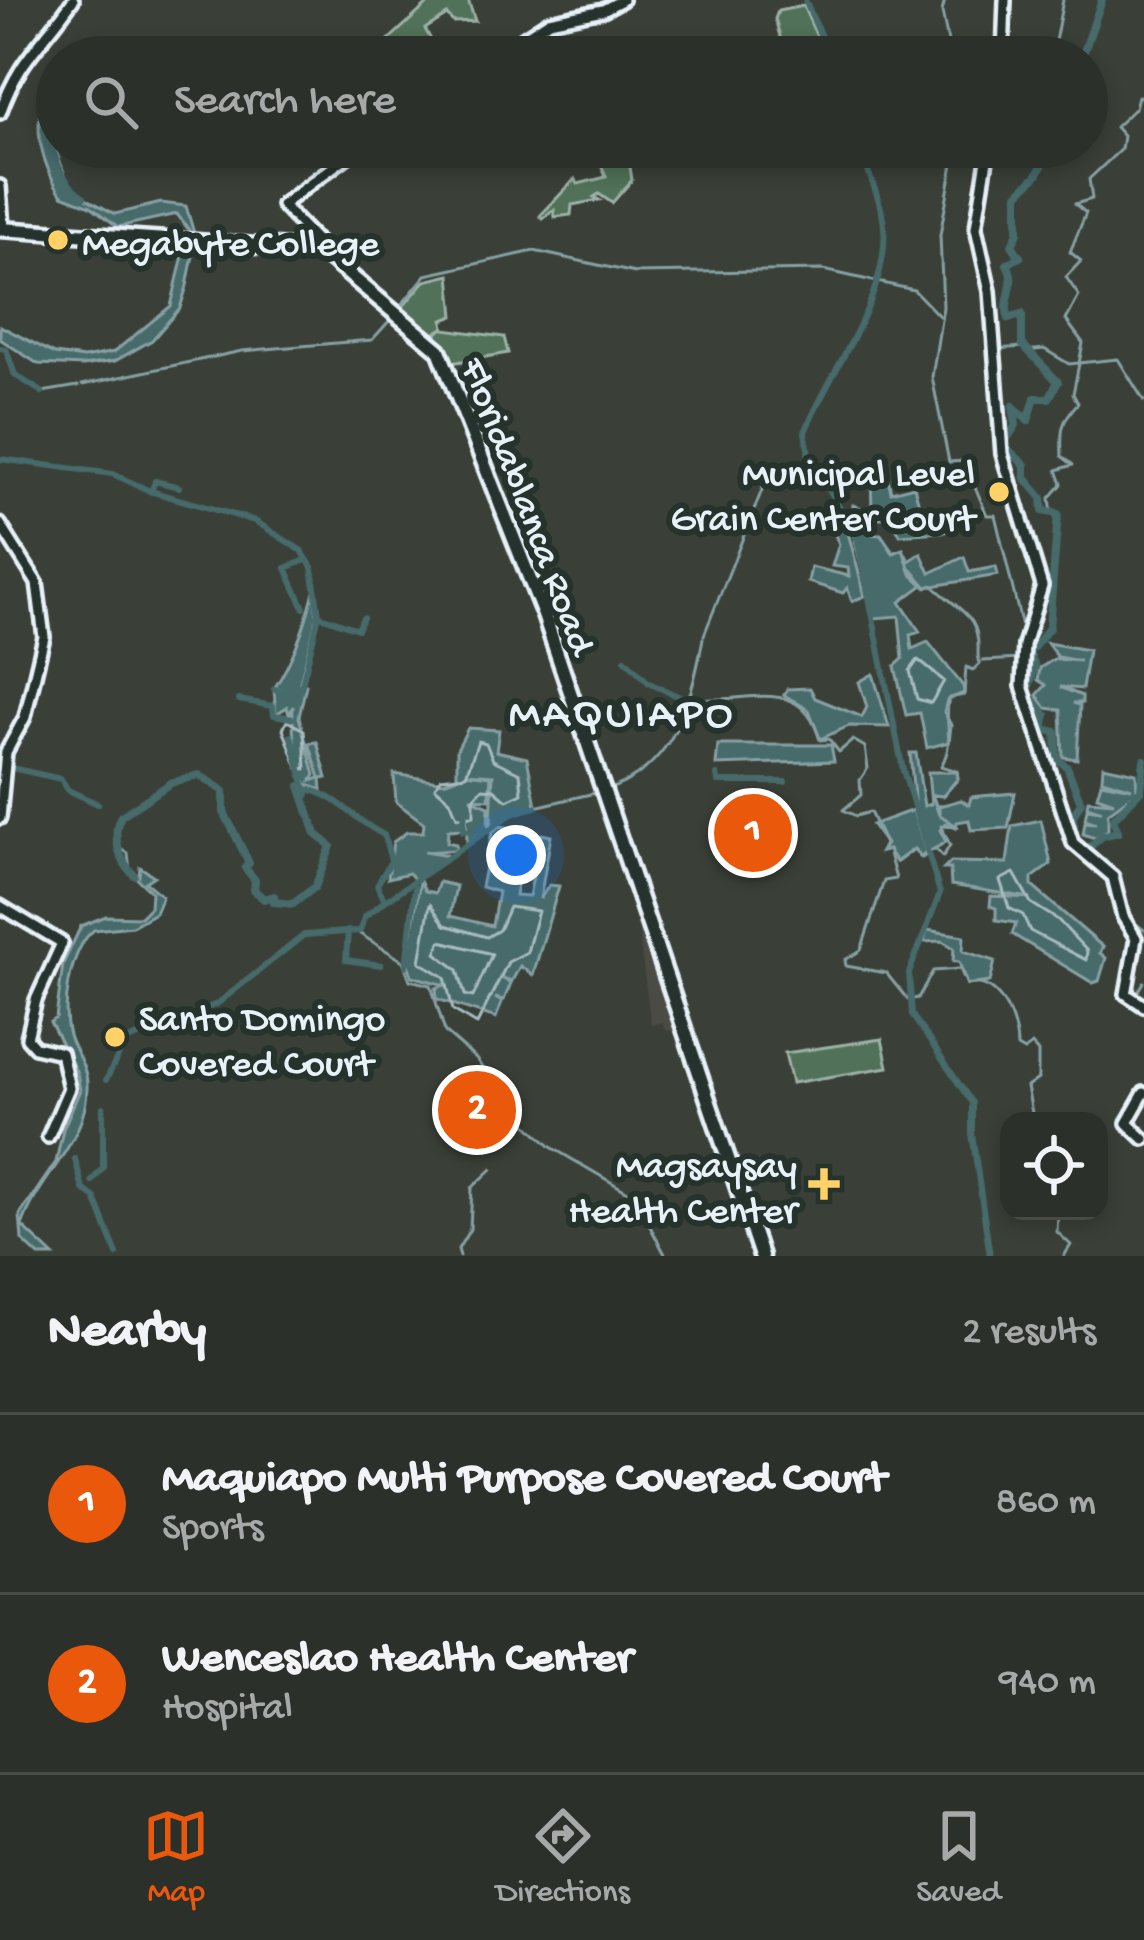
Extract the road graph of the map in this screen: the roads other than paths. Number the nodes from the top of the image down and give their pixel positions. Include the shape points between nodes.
1 (73, 0) edge
2 (622, 0) edge
3 (1005, 0) edge
4 (46, 36) edge
5 (526, 36) edge
6 (1004, 36) edge
7 (36, 45) edge
8 (0, 112) edge
9 (332, 168) edge
10 (986, 168) edge
11 (0, 186) edge
12 (2, 229) edge
13 (316, 246) junction
14 (0, 524) edge
15 (0, 818) edge
16 (0, 906) edge
17 (1144, 1006) edge
18 (1144, 1094) edge
19 (48, 1137) dead end
20 (1144, 1139) edge
21 (761, 1256) edge

1 - 4 street
2 - 5 street
3 - 6 street
7 - 8 street
9 - 13 street via 282,205
10 - 17 street via 976,228 990,291 1002,454 1042,586 1024,645 1022,686 1072,843 1115,880 1136,938 1126,994
11 - 12 street
12 - 13 main road, Floridablanca Road
13 - 21 main road, Floridablanca Road via 424,334 447,364 544,615
14 - 15 street via 37,583 44,626 25,717 6,752
16 - 19 street via 61,941 27,1038 62,1052 69,1079
18 - 20 street via 1127,1123

